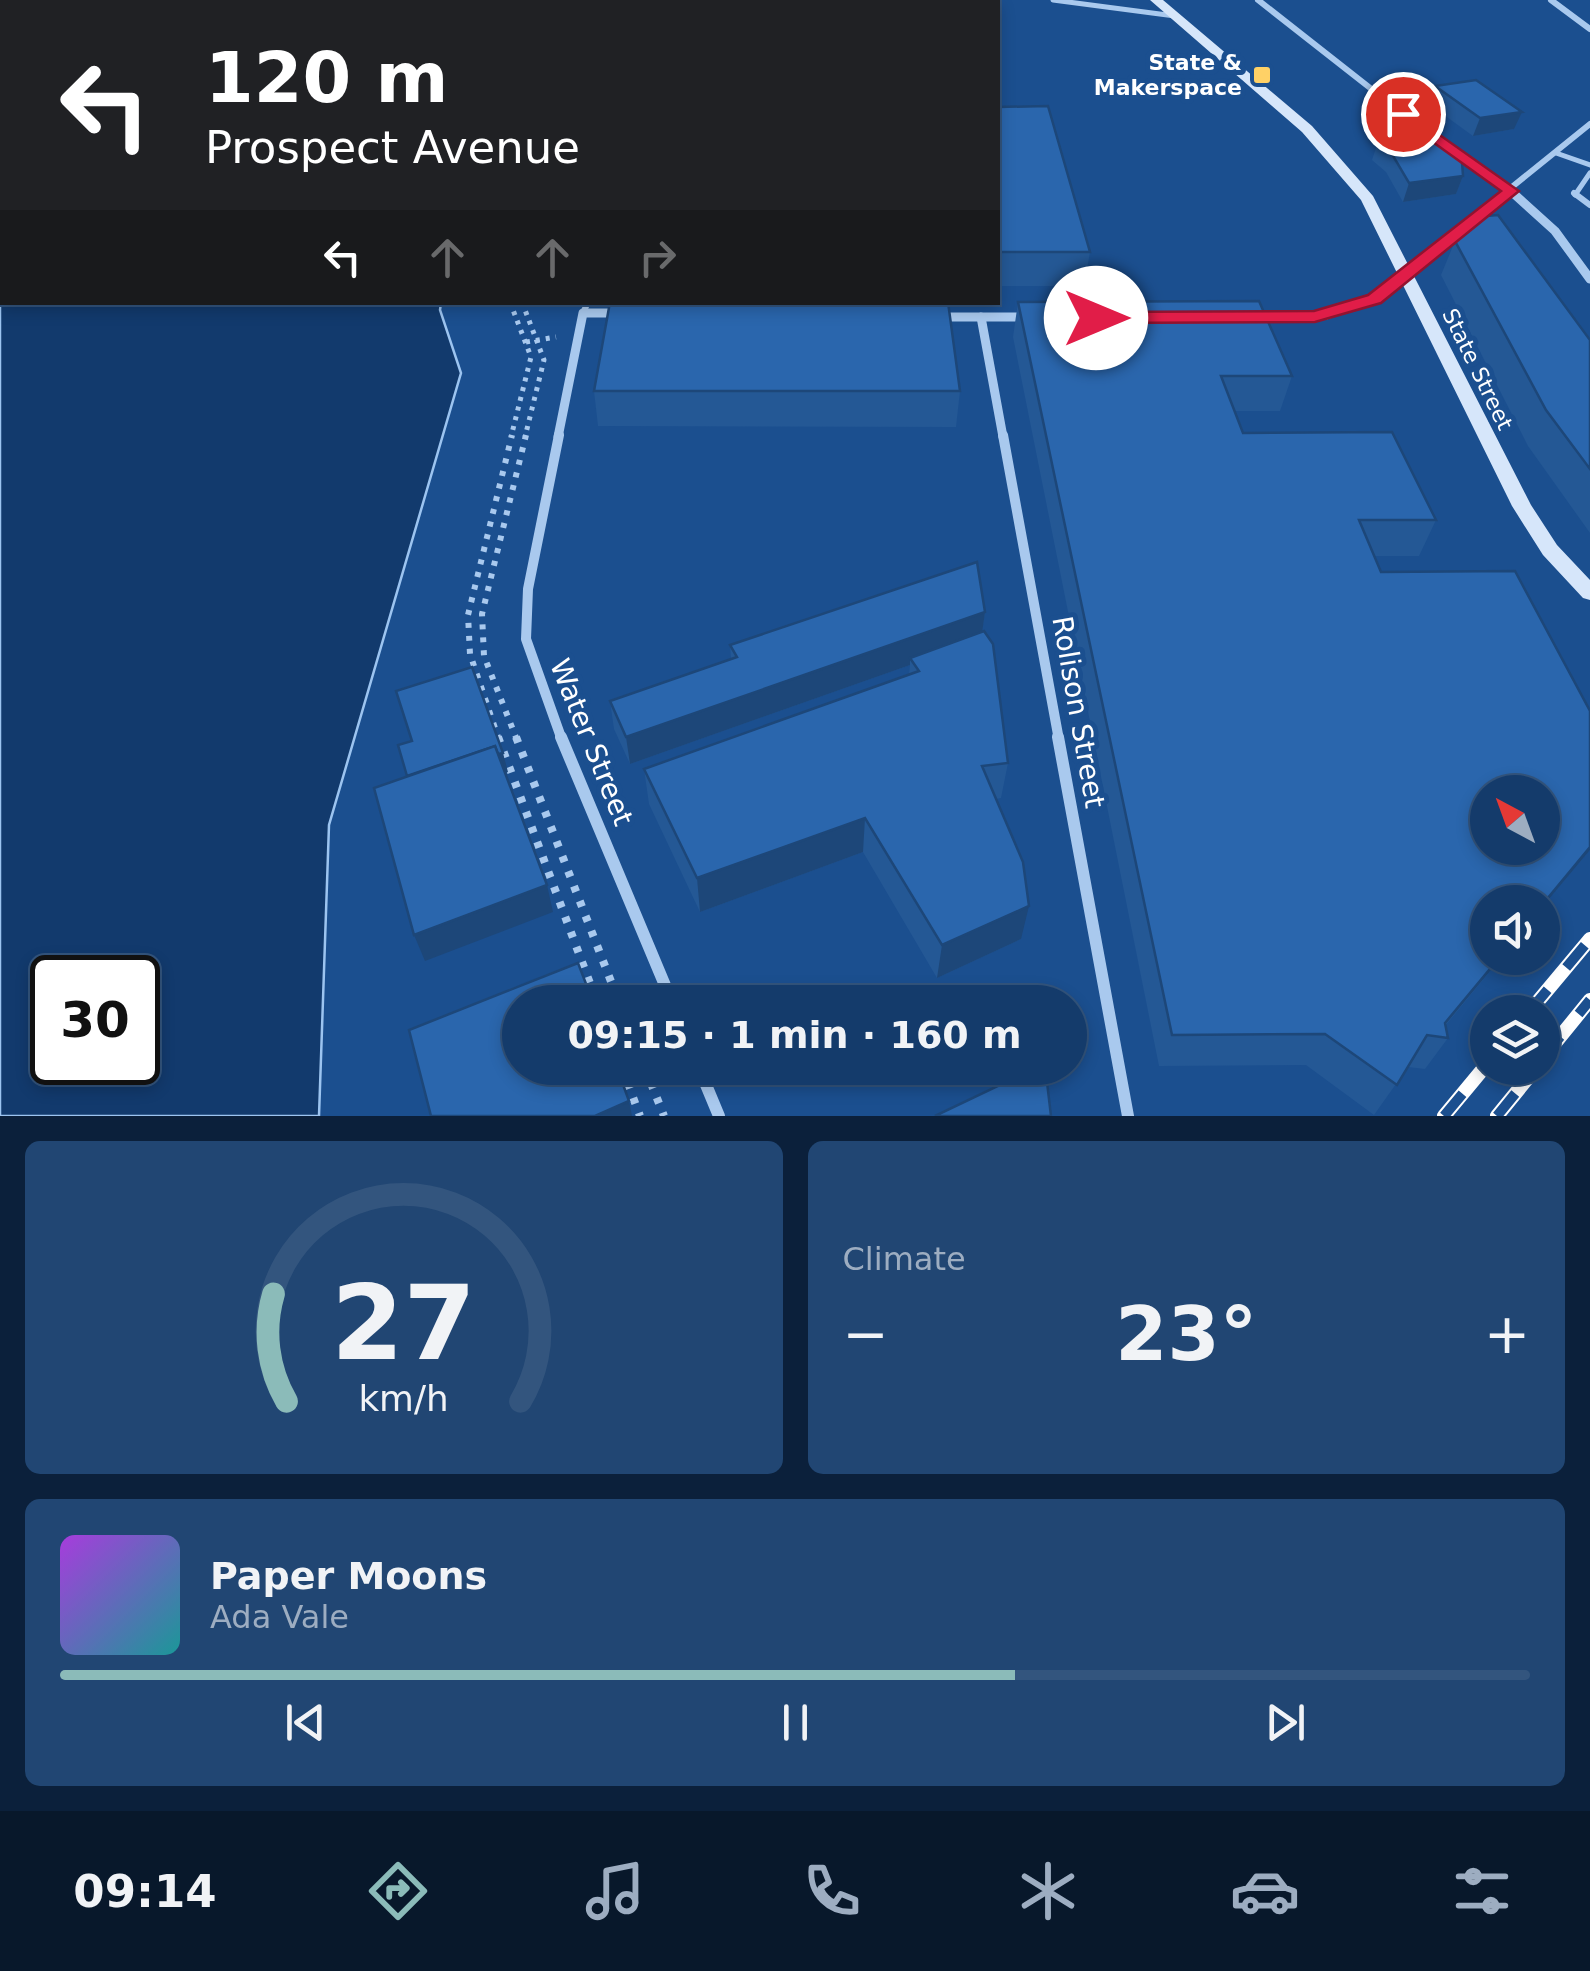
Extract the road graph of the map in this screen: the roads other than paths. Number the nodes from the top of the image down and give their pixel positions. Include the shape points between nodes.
1 (1053, 0) edge
2 (1156, 0) edge
3 (1258, 0) edge
4 (1551, 0) edge
5 (1175, 16) junction
6 (1590, 29) edge
7 (1590, 124) edge
8 (1556, 152) junction
9 (1590, 169) edge
10 (1511, 191) junction
11 (1590, 205) edge
12 (1407, 276) junction
13 (1590, 279) edge
14 (584, 306) edge
15 (631, 313) edge
16 (922, 317) edge
17 (981, 317) junction
18 (1038, 318) edge
19 (1249, 318) edge
20 (1590, 593) edge
21 (665, 985) edge
22 (706, 1085) edge
23 (719, 1116) edge
24 (1128, 1116) edge

1 - 5 lane
2 - 5 street, State Street
3 - 10 street
4 - 6 street
5 - 12 street, State Street via 1335,157 1368,198
7 - 8 street
8 - 9 lane
8 - 10 street
9 - 11 lane via 1573,194
10 - 12 street
10 - 13 street
12 - 19 street via 1347,310
12 - 20 street, State Street via 1522,506 1550,550
14 - 15 street
14 - 21 street, Water Street via 528,589 526,639
16 - 17 street
17 - 18 street
17 - 24 street, Rolison Street
22 - 23 street

